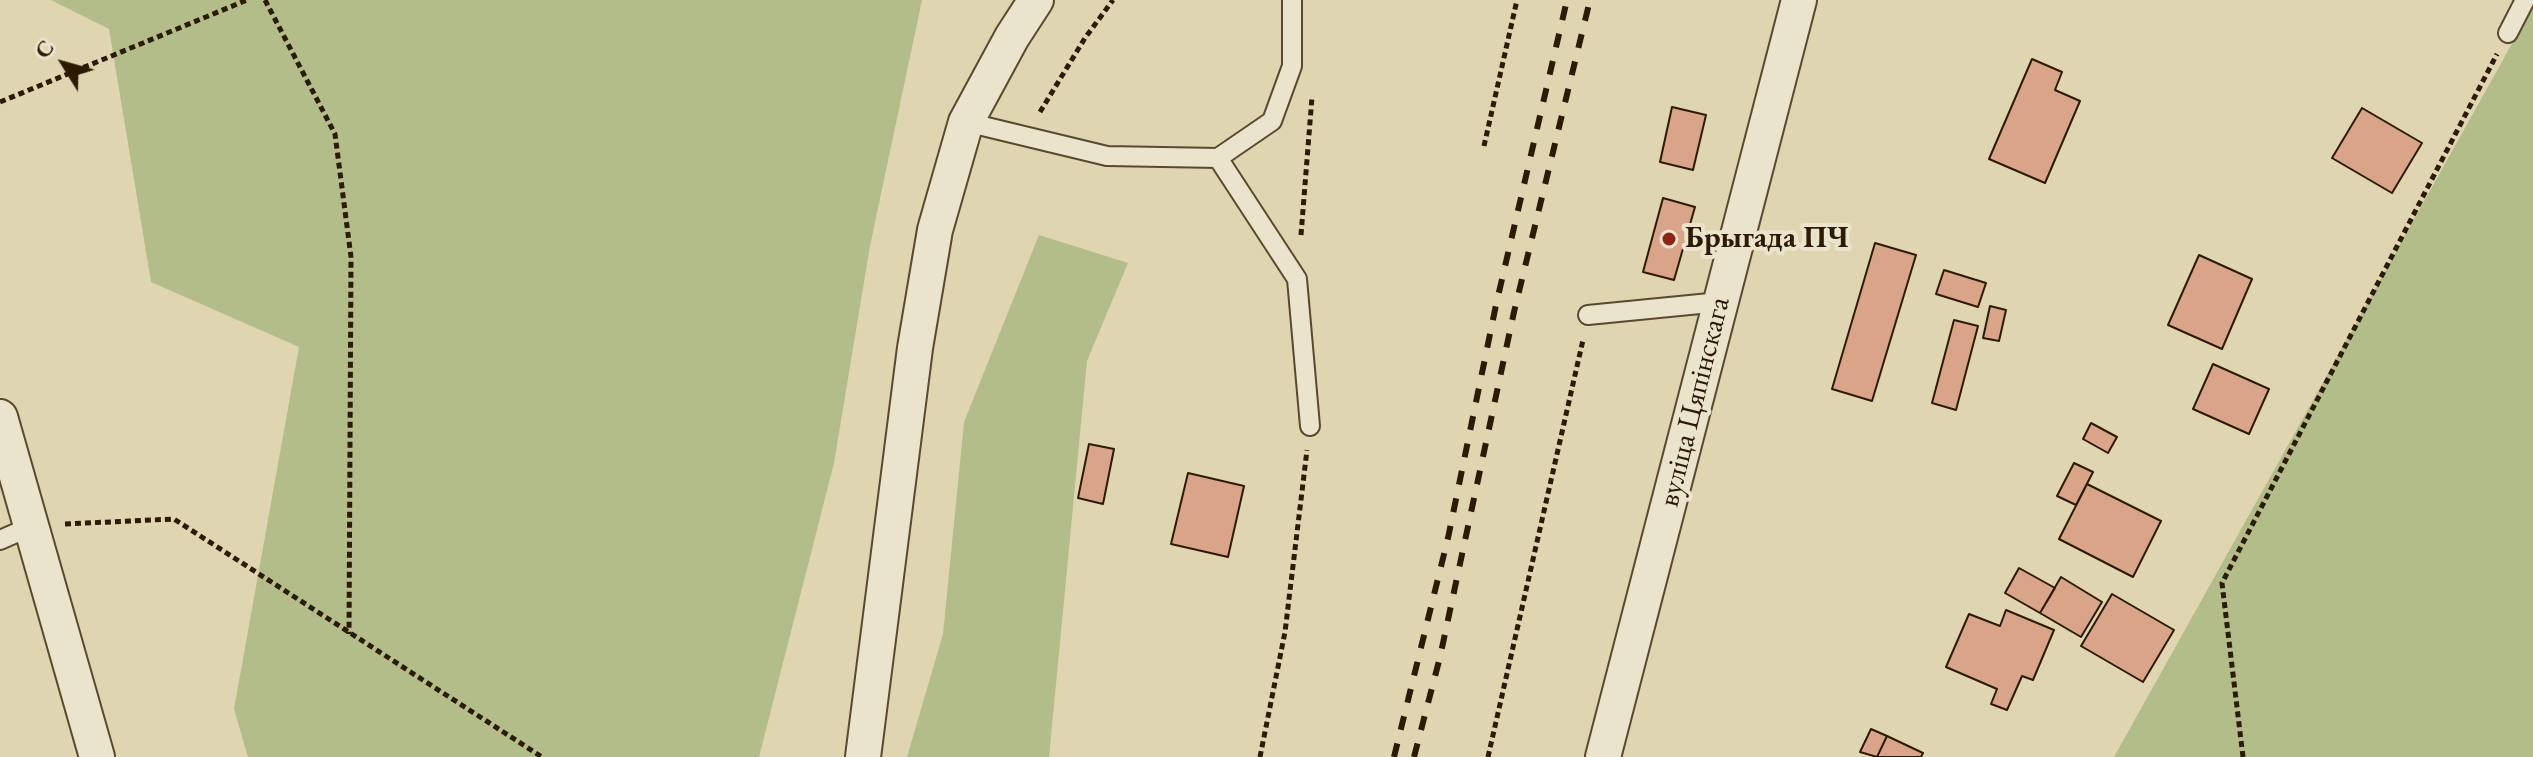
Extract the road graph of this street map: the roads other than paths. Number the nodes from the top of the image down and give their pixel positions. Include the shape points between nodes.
1 (1036, 0) edge
2 (1292, 0) edge
3 (1799, 0) edge
4 (2525, 0) edge
5 (2508, 33) road end
6 (966, 122) junction
7 (1218, 158) junction
8 (1720, 302) junction
9 (1588, 315) road end
10 (0, 417) edge
11 (1310, 426) road end
12 (32, 526) junction
13 (0, 540) edge
14 (97, 757) edge
15 (863, 757) edge
16 (1603, 757) edge

1 - 6 street
2 - 7 lane via 1292,66 1272,121
3 - 8 street, вуліца Цяпінскага
4 - 5 lane
6 - 7 lane via 1107,156
6 - 15 street via 935,230 915,348
7 - 11 lane via 1297,279
8 - 9 lane
8 - 16 street, вуліца Цяпінскага
10 - 12 street
12 - 13 lane
12 - 14 street

